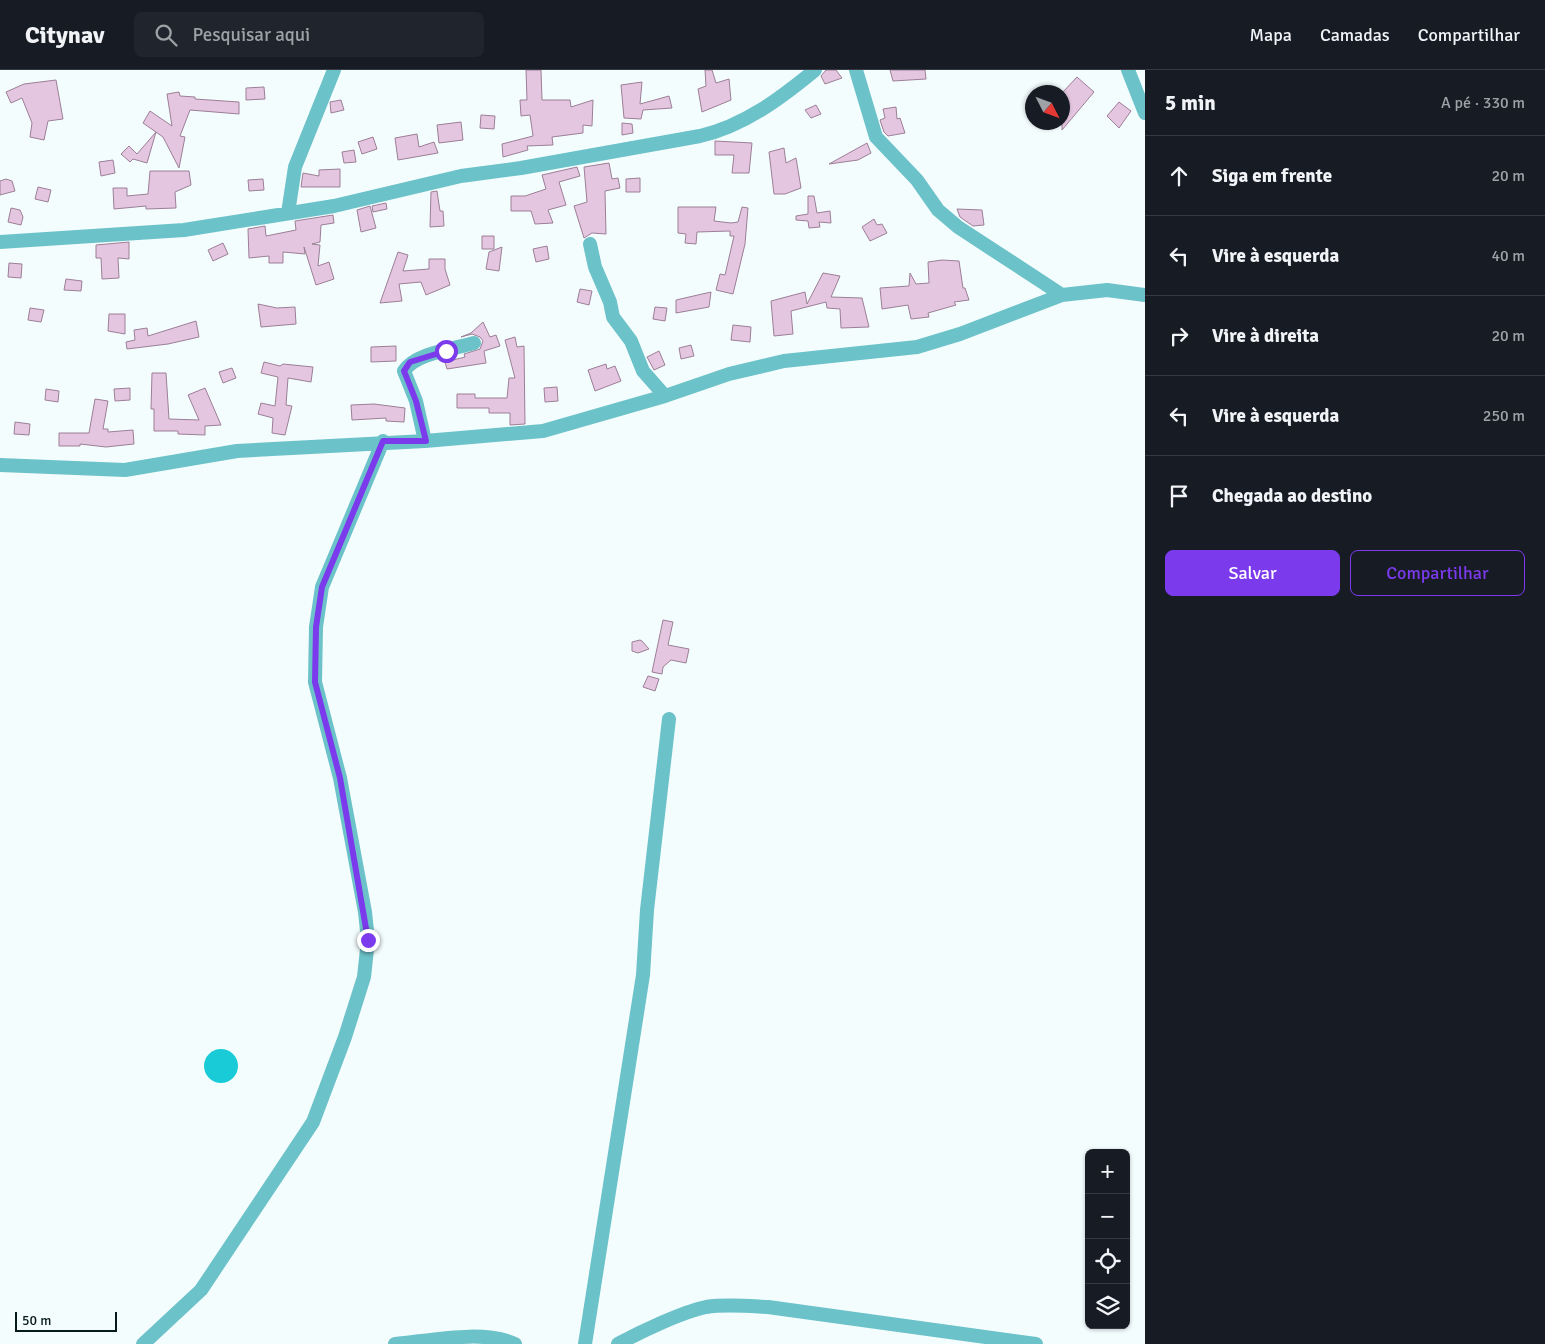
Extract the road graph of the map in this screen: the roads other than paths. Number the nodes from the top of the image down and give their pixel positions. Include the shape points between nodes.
1 (334, 70) edge
2 (815, 70) edge
3 (856, 70) edge
4 (1128, 70) edge
5 (1145, 114) edge
6 (288, 213) junction
7 (0, 242) edge
8 (590, 244) dead end
9 (1062, 295) junction
10 (1145, 295) edge
11 (474, 343) dead end
12 (665, 396) junction
13 (383, 441) junction
14 (426, 441) junction
15 (0, 465) edge
16 (669, 719) dead end
17 (143, 1344) edge
18 (395, 1344) edge
19 (514, 1344) edge
20 (585, 1344) edge
21 (618, 1344) edge
22 (1036, 1344) edge

1 - 6 street via 295,167
2 - 6 street via 789,91 724,131 461,176 334,206
3 - 9 street via 876,137 917,180 938,210
4 - 5 street
6 - 7 street via 184,230
8 - 12 street via 613,318 631,341 643,371
9 - 10 street via 1107,290
9 - 12 street via 917,347 784,361 729,374
11 - 14 street via 424,356 410,362 404,371
12 - 14 street via 543,431
13 - 14 street
13 - 15 street via 237,450 125,470
13 - 17 street via 322,587 316,627 315,682 340,778 365,912 368,940 364,977 313,1122 202,1290
16 - 20 street via 647,910 643,975
18 - 19 street via 479,1337
21 - 22 street via 705,1307 738,1305

